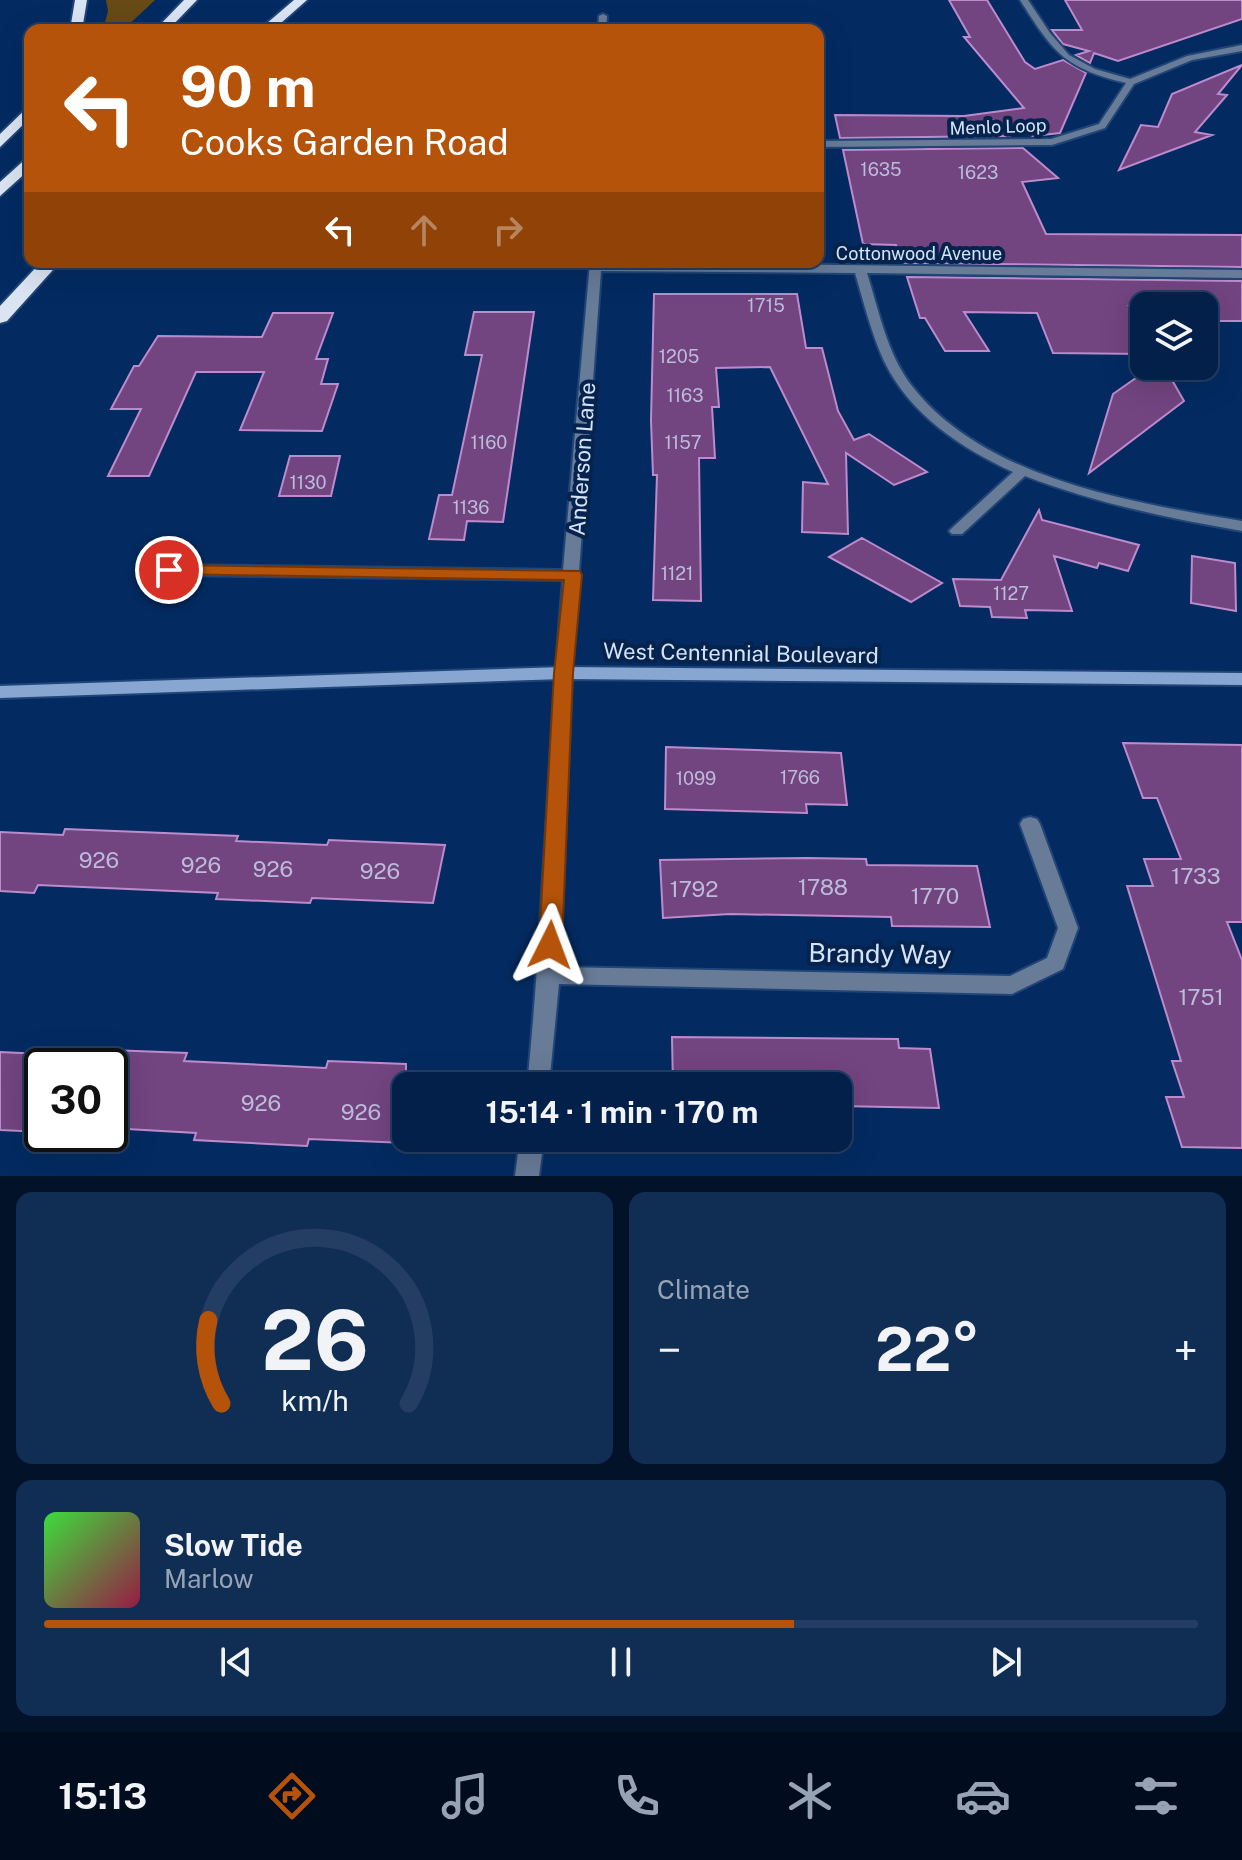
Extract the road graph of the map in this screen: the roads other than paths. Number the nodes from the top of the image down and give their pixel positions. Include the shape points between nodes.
1 (81, 0) edge
2 (191, 0) edge
3 (283, 0) edge
4 (301, 0) edge
5 (1024, 0) edge
6 (603, 16) dead end
7 (77, 24) edge
8 (167, 24) edge
9 (262, 24) edge
10 (272, 24) edge
11 (602, 24) edge
12 (1242, 48) edge
13 (1131, 82) junction
14 (24, 116) edge
15 (0, 143) edge
16 (824, 144) edge
17 (24, 166) edge
18 (0, 191) edge
19 (45, 268) edge
20 (596, 268) edge
21 (747, 268) edge
22 (860, 271) junction
23 (1242, 274) edge
24 (0, 317) edge
25 (1022, 471) junction
26 (1242, 526) edge
27 (957, 531) dead end
28 (169, 570) dead end
29 (573, 575) junction
30 (563, 673) junction
31 (1242, 679) edge
32 (0, 692) edge
33 (1030, 824) dead end
34 (549, 975) junction
35 (539, 1072) edge
36 (530, 1152) edge
37 (527, 1176) edge

1 - 7 highway
2 - 8 highway
3 - 9 highway
4 - 10 highway
5 - 13 street via 1066,60
6 - 11 street
12 - 13 street via 1190,58
13 - 16 street, Menlo Loop via 1102,126 1052,142
14 - 15 highway
17 - 18 highway
19 - 24 highway
20 - 29 street, Anderson Lane
21 - 22 street, Cottonwood Avenue
22 - 23 street, Cottonwood Avenue
22 - 25 street via 889,359 908,391 941,423
25 - 26 street via 1096,497
25 - 27 street
28 - 29 street
29 - 30 street, Anderson Lane
30 - 31 main road, West Centennial Boulevard
30 - 32 main road, West Centennial Boulevard
30 - 34 street, Anderson Lane
33 - 34 street, Brandy Way via 1068,928 1056,963 1012,985
34 - 35 street, Anderson Lane
36 - 37 street

